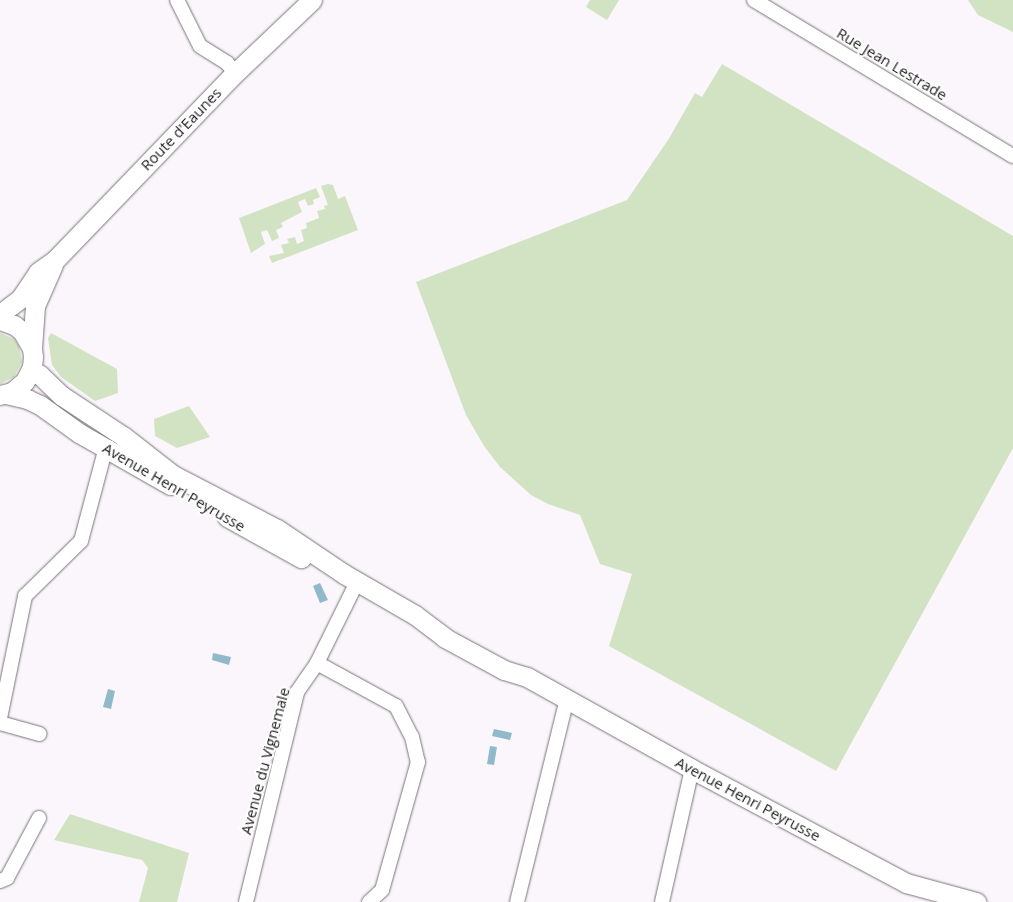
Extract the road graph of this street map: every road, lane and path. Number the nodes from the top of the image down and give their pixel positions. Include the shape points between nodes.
1 (177, 0) edge
2 (312, 0) edge
3 (754, 0) edge
4 (235, 73) junction
5 (1013, 156) edge
6 (54, 261) junction
7 (0, 314) edge
8 (0, 320) edge
9 (32, 348) junction
10 (31, 370) junction
11 (3, 394) edge
12 (106, 448) junction
13 (351, 578) junction
14 (317, 663) junction
15 (567, 699) junction
16 (0, 718) edge
17 (0, 723) edge
18 (40, 734) dead end
19 (692, 770) junction
20 (39, 818) dead end
21 (0, 881) edge
22 (246, 902) edge
23 (369, 902) edge
24 (517, 902) edge
25 (662, 902) edge
26 (972, 902) edge

1 - 4 street via 200,46 227,63
2 - 4 street, Route d'Eaunes
3 - 5 street, Rue Jean Lestrade
4 - 6 street, Route d'Eaunes
6 - 7 street, Route d'Eaunes via 38,272 8,311
6 - 9 street, Route d'Eaunes via 35,306
8 - 9 street via 22,331
9 - 10 street, Route d'Eaunes
10 - 11 street via 21,385
10 - 13 street, Avenue Henri Peyrusse via 173,476 277,529
11 - 12 street, Avenue Henri Peyrusse via 40,405
12 - 13 street, Avenue Henri Peyrusse via 292,555
12 - 16 street via 81,541 25,596
13 - 14 street, Avenue du Vignemale
13 - 15 street, Avenue Henri Peyrusse via 415,615 451,628
14 - 22 street, Avenue du Vignemale via 297,692
14 - 23 street via 396,706 412,737 418,762 382,890
15 - 19 street, Avenue Henri Peyrusse
15 - 24 street
17 - 18 street
19 - 25 street
19 - 26 street, Avenue Henri Peyrusse via 906,883
20 - 21 street via 7,878

